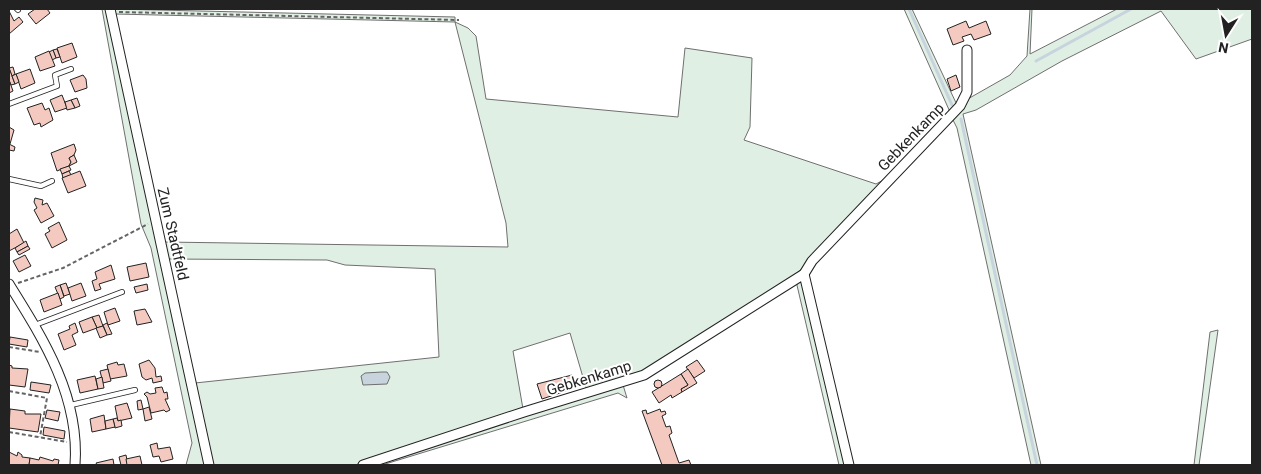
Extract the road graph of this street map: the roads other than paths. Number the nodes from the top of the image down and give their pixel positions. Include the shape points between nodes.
1 (110, 10) edge
2 (966, 50) dead end
3 (71, 69) dead end
4 (9, 104) edge
5 (9, 179) edge
6 (52, 181) dead end
7 (804, 274) junction
8 (9, 285) edge
9 (122, 292) dead end
10 (35, 325) junction
11 (136, 390) dead end
12 (71, 405) junction
13 (75, 465) edge
14 (209, 465) edge
15 (363, 465) edge
16 (849, 465) edge

1 - 14 street, Zum Stadtfeld
2 - 7 street, Gebkenkamp via 967,92 960,106 812,261
3 - 4 lane via 55,75 57,86
5 - 6 lane via 41,186
7 - 15 street, Gebkenkamp via 644,375
7 - 16 street
8 - 10 street
9 - 10 lane
10 - 12 street
11 - 12 lane
12 - 13 street via 77,443

